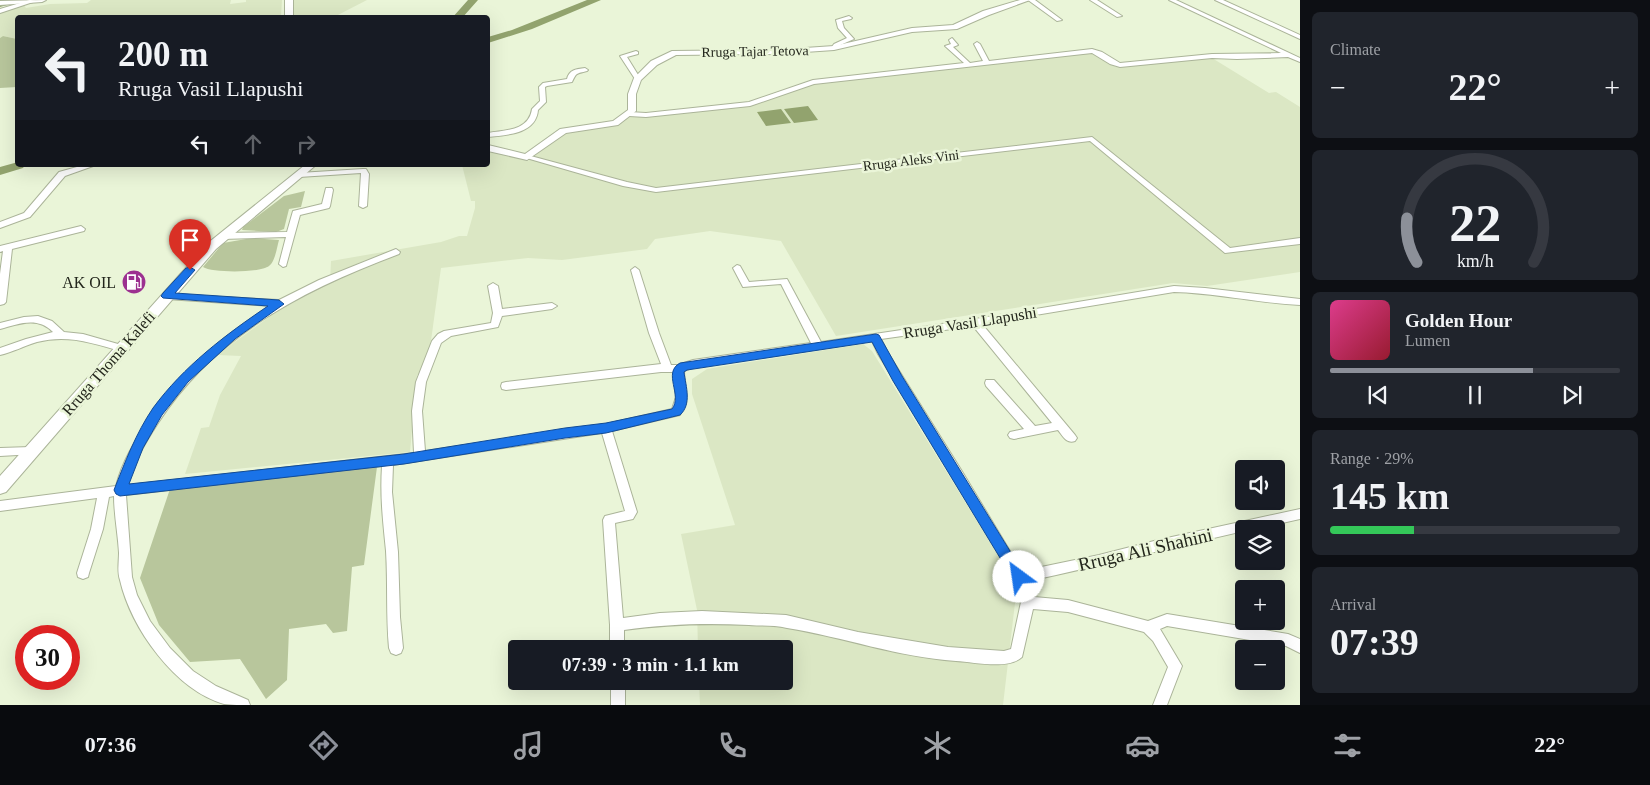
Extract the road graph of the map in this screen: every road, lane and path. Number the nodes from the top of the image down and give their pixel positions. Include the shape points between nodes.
1 (289, 0) edge
2 (1027, 0) edge
3 (1030, 0) edge
4 (1094, 0) edge
5 (1172, 0) edge
6 (1218, 0) edge
7 (38, 1) edge
8 (8, 3) edge
9 (0, 10) edge
10 (289, 15) edge
11 (1119, 16) dead end
12 (850, 18) dead end
13 (1059, 20) dead end
14 (1300, 37) edge
15 (952, 40) dead end
16 (976, 44) dead end
17 (834, 48) junction
18 (636, 53) dead end
19 (1296, 58) edge
20 (987, 62) junction
21 (968, 64) junction
22 (585, 70) dead end
23 (637, 78) junction
24 (629, 114) junction
25 (490, 135) edge
26 (490, 148) edge
27 (527, 157) junction
28 (85, 167) edge
29 (309, 167) edge
30 (299, 175) junction
31 (329, 190) dead end
32 (363, 206) dead end
33 (0, 225) edge
34 (81, 229) dead end
35 (290, 234) junction
36 (222, 236) junction
37 (1300, 241) edge
38 (4, 248) edge
39 (396, 252) dead end
40 (283, 264) dead end
41 (737, 268) dead end
42 (636, 270) dead end
43 (493, 286) dead end
44 (167, 296) junction
45 (1, 302) edge
46 (1300, 302) edge
47 (279, 304) junction
48 (552, 306) dead end
49 (498, 313) junction
50 (975, 322) junction
51 (0, 326) edge
52 (61, 334) junction
53 (876, 337) junction
54 (818, 346) junction
55 (121, 348) junction
56 (0, 352) edge
57 (673, 369) junction
58 (990, 383) dead end
59 (506, 386) dead end
60 (1060, 425) junction
61 (606, 428) junction
62 (1033, 430) junction
63 (1014, 434) dead end
64 (1072, 438) dead end
65 (31, 451) junction
66 (0, 452) edge
67 (420, 456) junction
68 (388, 461) junction
69 (0, 487) edge
70 (120, 490) junction
71 (104, 493) junction
72 (0, 506) edge
73 (1300, 514) edge
74 (83, 573) dead end
75 (1019, 577) junction
76 (1028, 602) junction
77 (617, 625) junction
78 (1148, 627) junction
79 (617, 640) edge
80 (1300, 646) edge
81 (396, 648) dead end
82 (618, 690) edge
83 (243, 705) edge
84 (618, 705) edge
85 (1160, 705) edge

1 - 10 main road
2 - 17 street, Rruga Tajar Tetova via 954,27 912,30
3 - 13 street
4 - 11 street
5 - 19 street
6 - 14 street
7 - 8 main road
7 - 9 street
12 - 17 street via 840,20 851,39
15 - 21 street via 955,45 948,46
16 - 20 street
17 - 23 street, Rruga Tajar Tetova via 675,53 654,62
18 - 23 street via 623,56
19 - 20 street via 1212,56 1120,65 1092,51
20 - 21 street
21 - 24 street via 808,83 750,104
22 - 25 street via 576,71 570,81 545,84 542,87 543,102 535,109 533,122 524,128
23 - 24 street via 632,92 634,108
24 - 27 street via 615,123 563,131
26 - 27 street, Rruga Aleks Vini
27 - 37 street, Rruga Aleks Vini via 656,190 1092,140 1228,251
28 - 33 street via 62,174 27,215
29 - 30 main road, Rruga Thoma Kalefi
30 - 32 street via 363,171
30 - 36 main road, Rruga Thoma Kalefi
31 - 35 street via 326,206 296,213
34 - 38 street
35 - 36 street
35 - 40 street
36 - 44 main road, Rruga Thoma Kalefi
38 - 45 street
39 - 47 street via 333,276
41 - 54 street via 746,285 784,281
42 - 57 street via 654,333
43 - 49 street
44 - 47 street
44 - 55 main road, Rruga Thoma Kalefi
46 - 50 street, Rruga Vasil Llapushi via 1174,289
47 - 70 street via 231,336 184,379 157,412 137,448
48 - 49 street
49 - 67 street via 495,325 447,333 436,341 421,382 417,411
50 - 53 street, Rruga Vasil Llapushi
50 - 60 street
51 - 52 street via 26,320 43,321
52 - 55 street
52 - 56 street
53 - 54 street, Rruga Vasil Llapushi
53 - 75 street via 900,383
54 - 57 street, Rruga Vasil Llapushi
55 - 65 main road, Rruga Thoma Kalefi
57 - 59 street, Rruga Vasil Llapushi
57 - 61 street via 682,401 676,412
58 - 62 street
60 - 62 street
60 - 64 street
61 - 67 street
61 - 77 street via 631,512 609,520
62 - 63 street
65 - 66 street
65 - 69 main road, Rruga Thoma Kalefi
67 - 68 street
68 - 70 street
68 - 81 street via 388,524
70 - 71 street
70 - 83 street via 126,579 140,617 164,652 202,686
71 - 72 street
71 - 74 street
73 - 75 street, Rruga Ali Shahini
75 - 76 street via 1027,591
76 - 77 street via 1017,652 1004,658 948,654 786,621 702,617
76 - 78 street via 1068,606
77 - 79 street
78 - 80 street via 1167,620 1176,621 1288,640
78 - 85 street via 1161,641 1175,666
82 - 84 street

